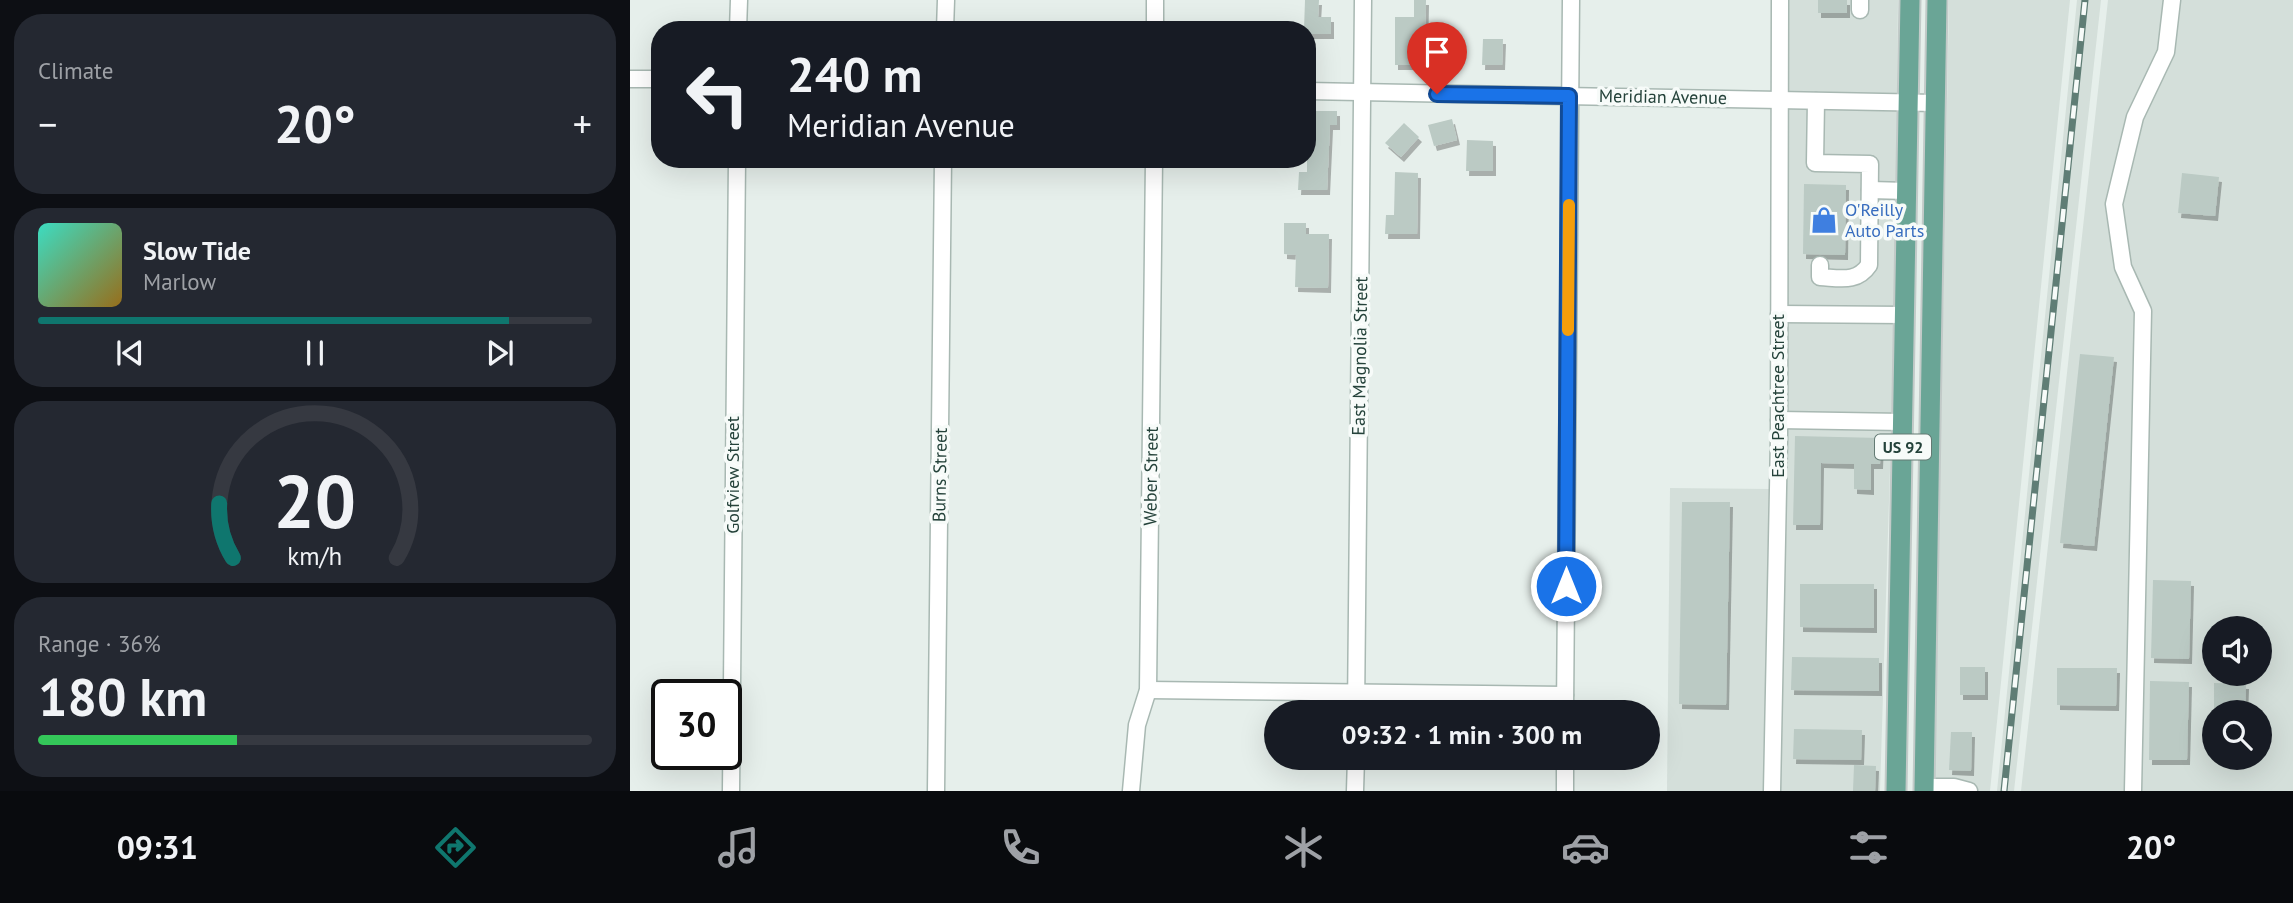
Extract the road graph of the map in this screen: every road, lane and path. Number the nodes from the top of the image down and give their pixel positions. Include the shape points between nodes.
1 (739, 0) edge
2 (946, 0) edge
3 (1156, 0) edge
4 (1363, 0) edge
5 (1571, 0) edge
6 (1780, 0) edge
7 (1910, 0) edge
8 (1937, 0) edge
9 (2172, 0) edge
10 (738, 21) edge
11 (945, 21) edge
12 (1155, 21) edge
13 (630, 79) edge
14 (651, 79) edge
15 (1316, 91) edge
16 (1361, 92) junction
17 (1569, 96) junction
18 (1779, 100) junction
19 (1816, 101) junction
20 (1908, 103) junction
21 (1935, 103) junction
22 (737, 168) edge
23 (943, 168) edge
24 (1154, 168) edge
25 (1870, 190) junction
26 (1907, 191) junction
27 (1820, 265) dead end
28 (1779, 314) junction
29 (1905, 315) junction
30 (1779, 420) junction
31 (1903, 422) junction
32 (1902, 515) junction
33 (1929, 515) junction
34 (1148, 690) junction
35 (1356, 691) junction
36 (1565, 695) junction
37 (1356, 700) edge
38 (1565, 700) edge
39 (1356, 770) edge
40 (1565, 770) edge
41 (1924, 789) edge
42 (731, 791) edge
43 (936, 791) edge
44 (1131, 791) edge
45 (1355, 791) edge
46 (1564, 791) edge
47 (1772, 791) edge
48 (1896, 791) edge
49 (1969, 791) edge
50 (2133, 791) edge

1 - 10 street
2 - 11 street
3 - 12 street
4 - 16 street, East Magnolia Street
5 - 17 street
6 - 18 street, East Peachtree Street
7 - 20 main road, US 92
8 - 21 main road, US 92
9 - 50 street via 2166,52 2135,117 2115,204 2123,267 2143,311
13 - 14 street
15 - 16 street, Meridian Avenue
16 - 17 street, Meridian Avenue
16 - 35 street, East Magnolia Street
17 - 18 street, Meridian Avenue
17 - 36 street
18 - 19 street, Meridian Avenue
18 - 28 street, East Peachtree Street
19 - 20 street, Meridian Avenue
19 - 25 street via 1815,163 1870,164
20 - 21 street, Meridian Avenue
20 - 26 main road, US 92
21 - 33 main road, US 92
22 - 42 street, Golfview Street
23 - 43 street, Burns Street
24 - 34 street, Weber Street
25 - 26 street
25 - 27 street via 1868,265 1862,275 1853,279 1820,277
26 - 29 main road, US 92
28 - 29 street
28 - 30 street, East Peachtree Street
29 - 31 main road, US 92
30 - 31 street
30 - 47 street, East Peachtree Street
31 - 32 main road, US 92
32 - 33 main road
32 - 48 main road, US 92
33 - 41 main road, US 92
34 - 35 street
34 - 44 street, Weber Street via 1137,725
35 - 36 street
35 - 37 street, East Magnolia Street
36 - 38 street
39 - 45 street
40 - 46 street
41 - 49 street

